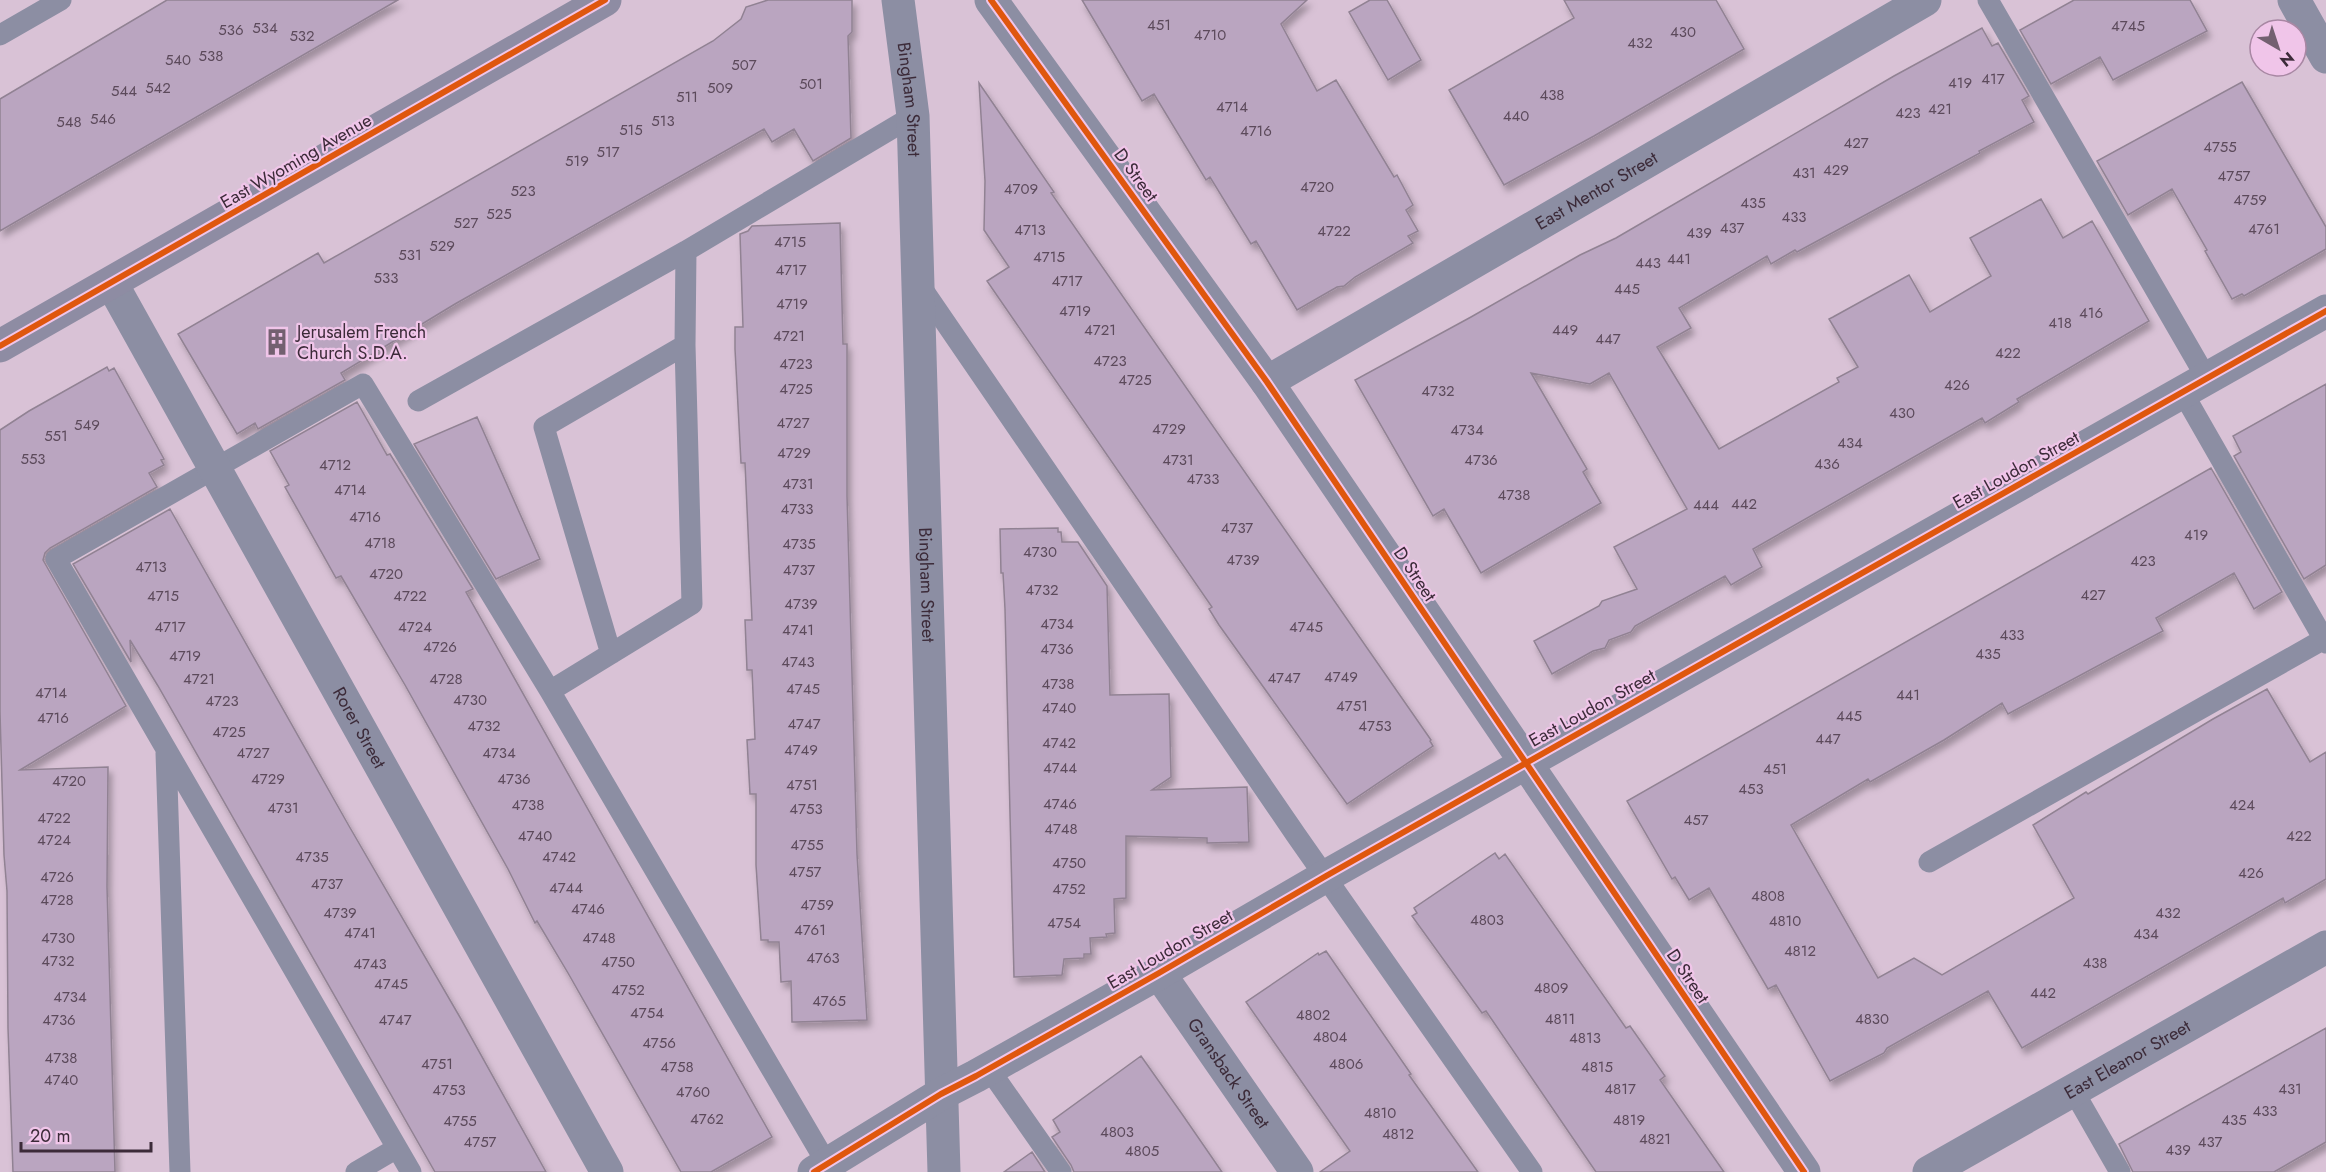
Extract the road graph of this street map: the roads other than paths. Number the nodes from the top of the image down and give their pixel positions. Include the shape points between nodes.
1 (61, 0) edge
2 (605, 0) edge
3 (898, 0) edge
4 (991, 0) edge
5 (1925, 0) edge
6 (1988, 0) edge
7 (2294, 0) edge
8 (0, 34) edge
9 (2326, 57) edge
10 (913, 116) junction
11 (686, 251) junction
12 (917, 281) junction
13 (112, 284) junction
14 (2326, 312) edge
15 (685, 345) junction
16 (0, 346) edge
17 (1267, 382) junction
18 (2195, 386) junction
19 (418, 401) dead end
20 (214, 468) junction
21 (2325, 641) edge
22 (611, 654) junction
23 (550, 691) junction
24 (166, 749) junction
25 (1525, 764) junction
26 (1929, 862) dead end
27 (1326, 876) junction
28 (2326, 946) edge
29 (1159, 974) junction
30 (989, 1069) junction
31 (2073, 1090) junction
32 (941, 1094) junction
33 (397, 1148) junction
34 (820, 1168) edge
35 (180, 1172) edge
36 (356, 1172) edge
37 (411, 1172) edge
38 (608, 1172) edge
39 (944, 1172) edge
40 (1061, 1172) edge
41 (1297, 1172) edge
42 (1532, 1172) edge
43 (1804, 1172) edge
44 (1929, 1172) edge
45 (2120, 1172) edge

1 - 8 lane
2 - 13 street, East Wyoming Avenue
3 - 10 street, Bingham Street
4 - 17 street, D Street
5 - 17 street, East Mentor Street
6 - 18 lane
7 - 9 street
10 - 11 lane
10 - 12 street, Bingham Street
11 - 15 lane
11 - 19 lane
12 - 27 lane
12 - 32 street, Bingham Street
13 - 16 street, East Wyoming Avenue
13 - 20 street, Rorer Street
14 - 18 street, East Loudon Street
15 - 22 lane via 692,604
15 - 22 lane via 544,427
17 - 25 street, D Street
18 - 21 lane
18 - 25 street, East Loudon Street
20 - 23 lane via 363,384
20 - 24 lane via 56,559
20 - 38 street, Rorer Street
21 - 26 lane
22 - 23 lane
23 - 34 lane
24 - 33 lane
24 - 35 lane
25 - 27 street, East Loudon Street
25 - 43 street, D Street
27 - 29 street, East Loudon Street
27 - 42 lane
28 - 31 street, East Eleanor Street
29 - 30 street, East Loudon Street
29 - 41 street, Gransback Street
30 - 32 street, East Loudon Street
30 - 40 lane
31 - 44 street, East Eleanor Street
31 - 45 lane
32 - 34 street, East Loudon Street
32 - 39 street, Bingham Street
33 - 36 lane
33 - 37 lane

